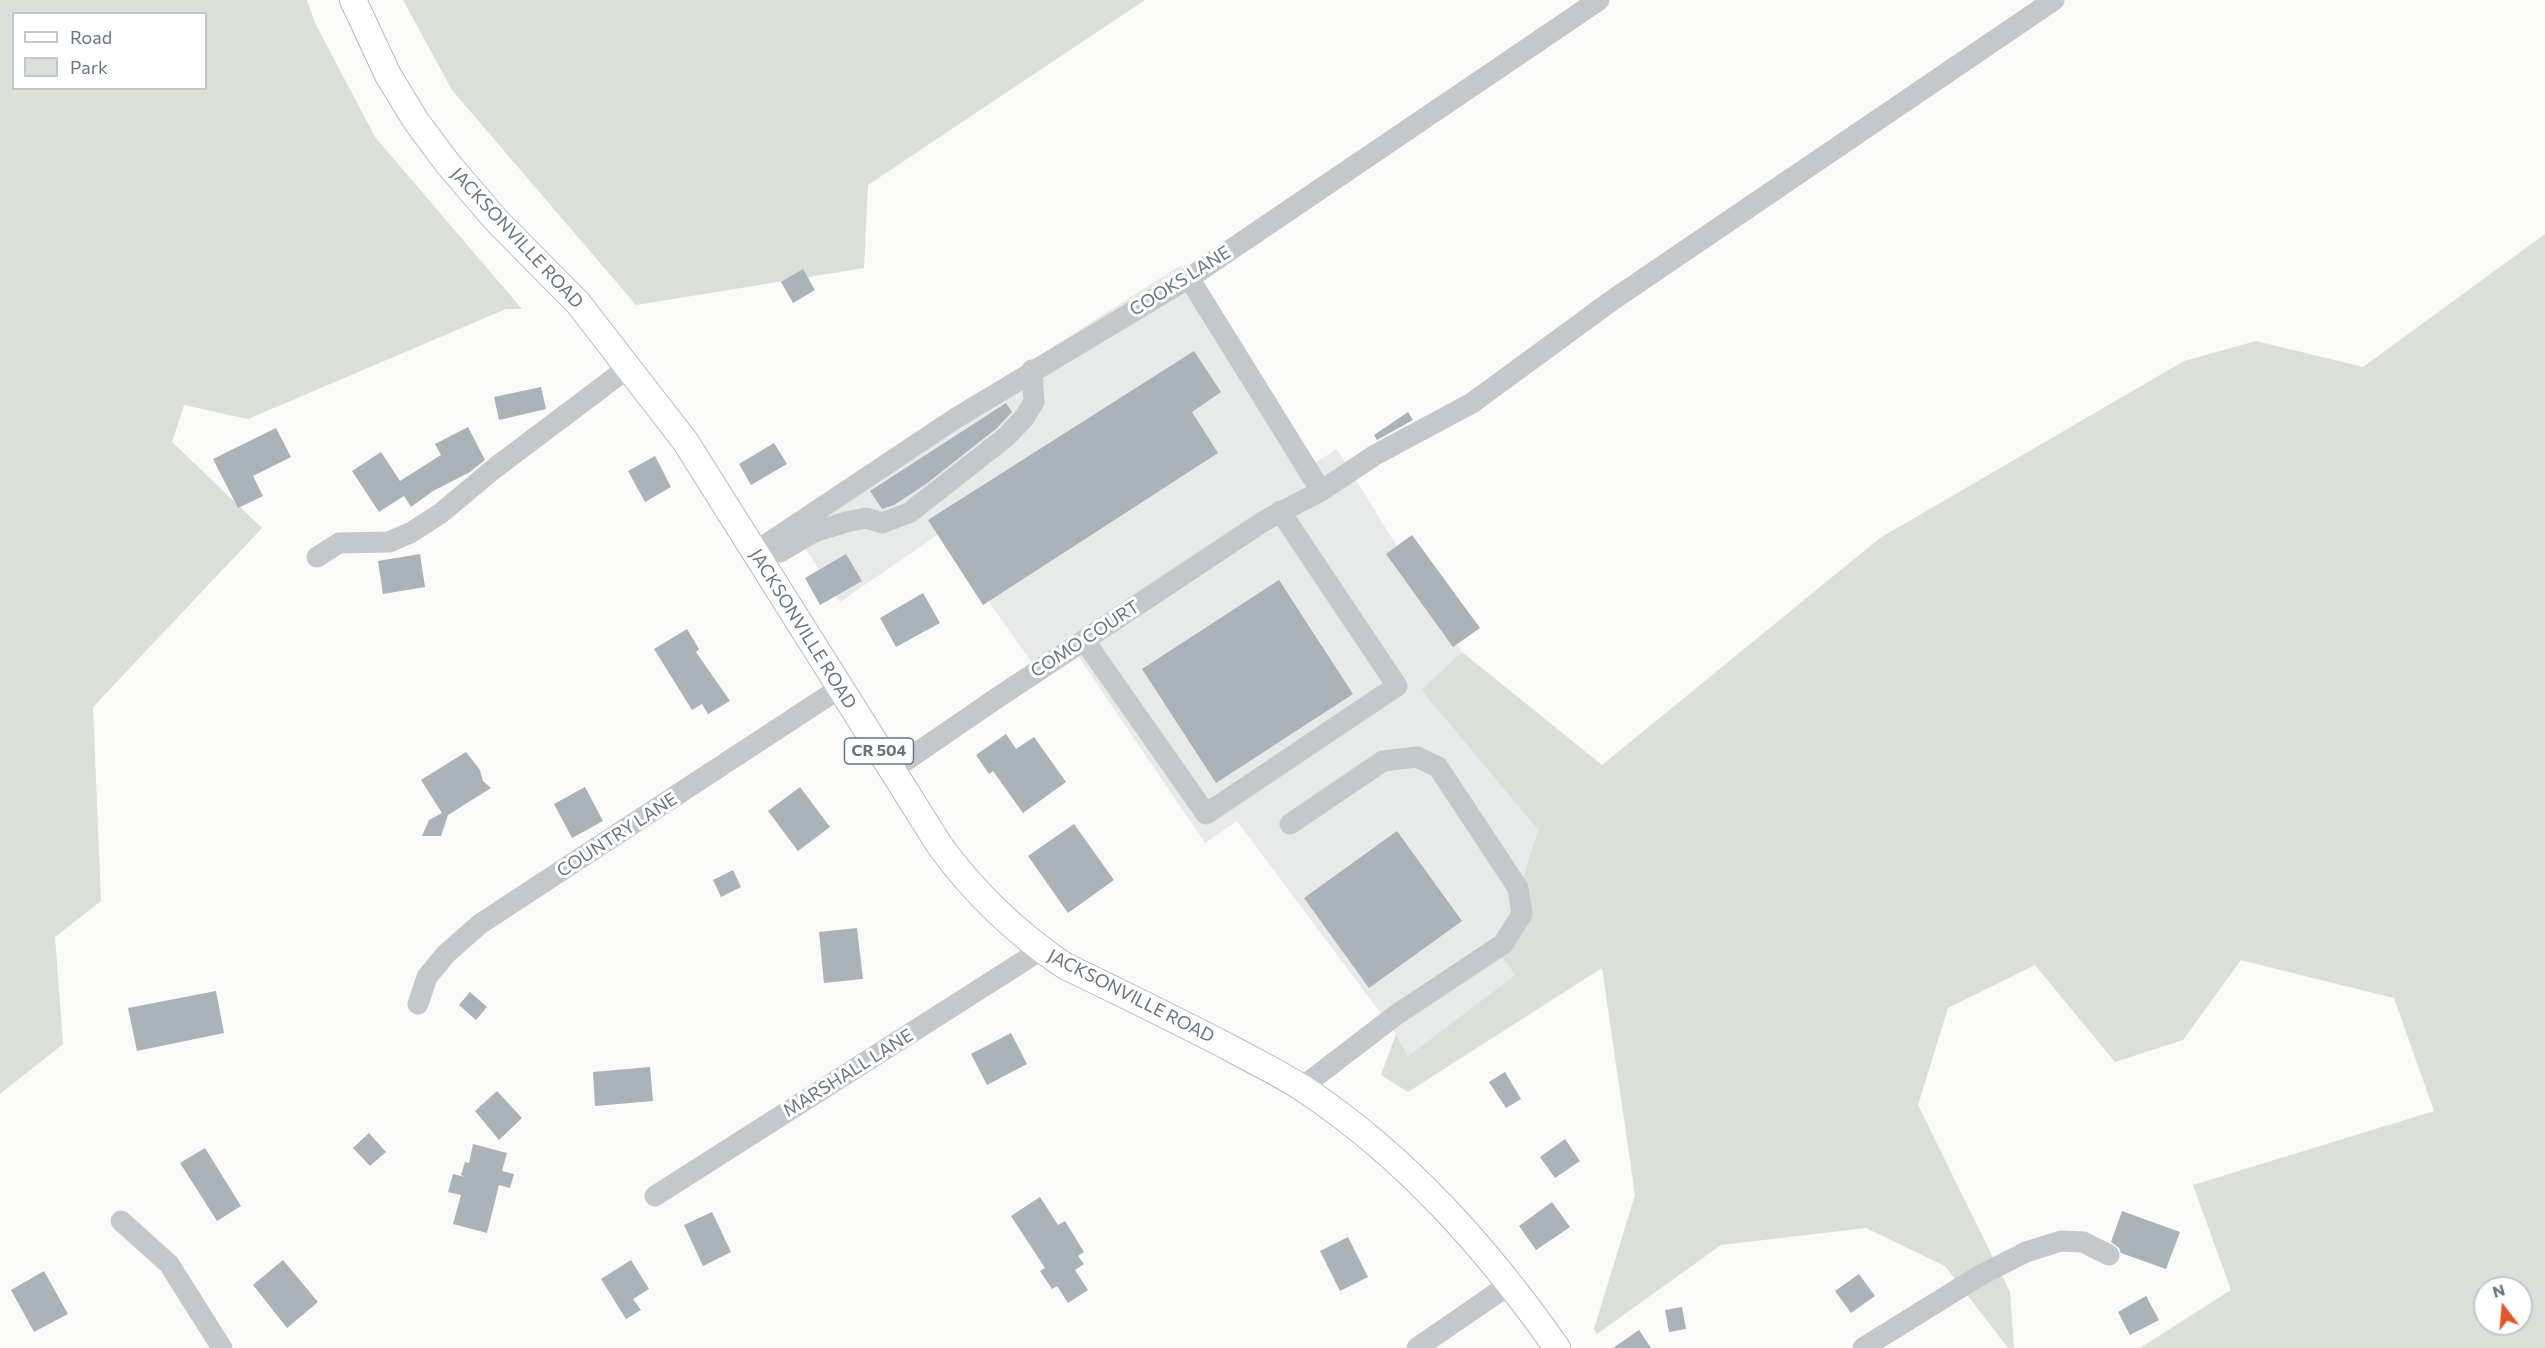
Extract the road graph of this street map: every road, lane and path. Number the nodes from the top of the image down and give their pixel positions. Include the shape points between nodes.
1 (353, 0) edge
2 (1599, 0) edge
3 (2054, 0) edge
4 (1189, 278) junction
5 (629, 367) junction
6 (1032, 370) junction
7 (1322, 491) junction
8 (1280, 511) junction
9 (317, 557) dead end
10 (758, 557) junction
11 (1084, 640) junction
12 (840, 688) junction
13 (892, 770) junction
14 (1290, 824) dead end
15 (1041, 950) junction
16 (418, 1004) dead end
17 (1302, 1088) junction
18 (655, 1196) dead end
19 (121, 1221) dead end
20 (2109, 1255) dead end
21 (1510, 1284) junction
22 (222, 1348) edge
23 (1417, 1348) edge
24 (1557, 1348) edge
25 (1863, 1348) edge

1 - 5 main road, JACKSONVILLE ROAD / CR 504 via 388,75 441,156 496,220 578,303
2 - 4 street, COOKS LANE
3 - 7 street, COMO COURT via 1614,299 1472,403 1375,455
4 - 6 street, COOKS LANE
4 - 7 street
5 - 9 street via 412,532 388,542 339,543
5 - 10 main road, JACKSONVILLE ROAD / CR 504 via 685,441
6 - 10 street, COOKS LANE via 956,418
6 - 10 street via 1034,402 1024,418 1006,437 909,513 882,523 866,518 814,532
7 - 8 street, COMO COURT
8 - 11 street, COMO COURT
8 - 11 street via 1397,686 1206,814
10 - 12 main road, JACKSONVILLE ROAD / CR 504
11 - 13 street, COMO COURT
12 - 13 main road, JACKSONVILLE ROAD / CR 504
12 - 16 street, COUNTRY LANE via 480,924 427,977
13 - 15 main road, JACKSONVILLE ROAD / CR 504 via 964,879 991,908
14 - 17 street via 1383,761 1417,757 1438,767 1518,888 1522,914 1503,944 1396,1015
15 - 17 main road, JACKSONVILLE ROAD / CR 504
15 - 18 street, MARSHALL LANE
17 - 21 main road, JACKSONVILLE ROAD / CR 504 via 1397,1162 1446,1208
19 - 22 street via 169,1264
20 - 25 street via 2083,1242 2061,1242 2026,1252 1979,1276
21 - 23 street
21 - 24 main road, JACKSONVILLE ROAD / CR 504

